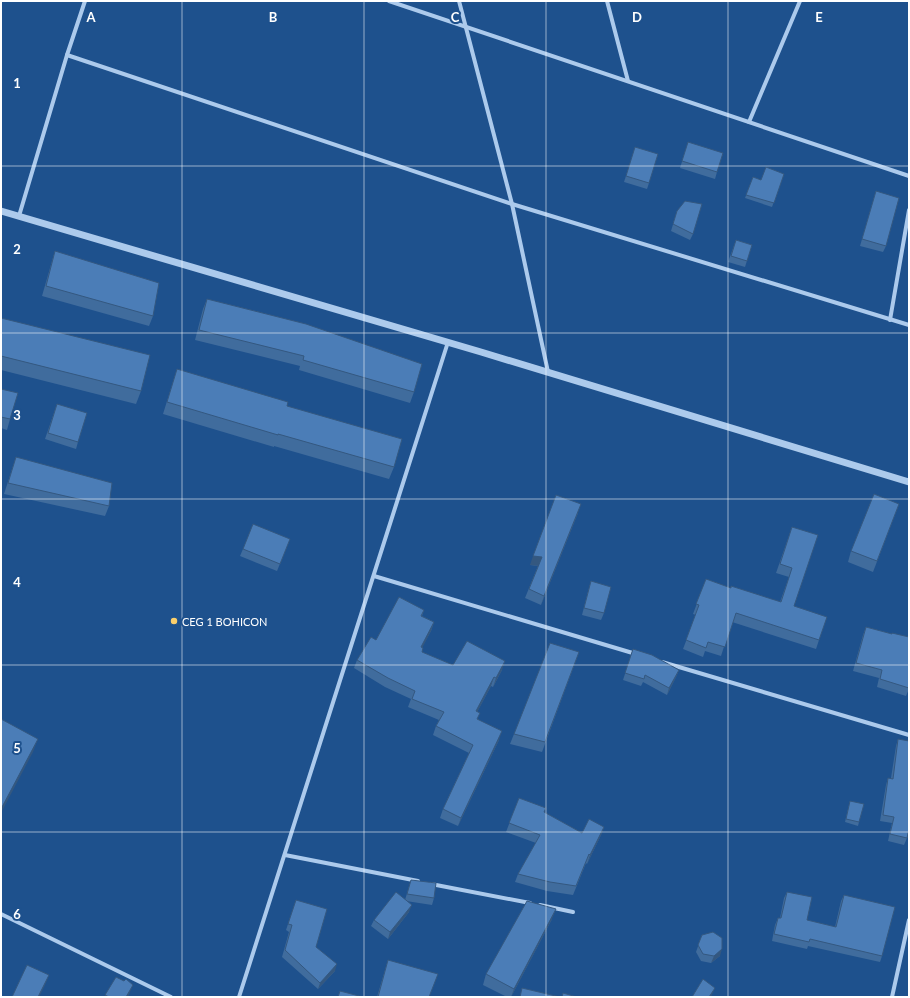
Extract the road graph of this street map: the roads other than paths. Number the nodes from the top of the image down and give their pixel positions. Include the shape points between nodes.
1 (85, 1) edge
2 (389, 1) edge
3 (459, 1) edge
4 (607, 1) edge
5 (800, 1) edge
6 (465, 26) junction
7 (67, 54) junction
8 (628, 81) junction
9 (749, 122) junction
10 (909, 176) edge
11 (512, 204) junction
12 (909, 210) edge
13 (1, 211) edge
14 (20, 216) junction
15 (890, 320) junction
16 (909, 325) edge
17 (448, 342) junction
18 (548, 372) junction
19 (909, 482) edge
20 (374, 576) junction
21 (641, 656) edge
22 (657, 660) edge
23 (909, 734) edge
24 (285, 855) junction
25 (573, 912) dead end
26 (1, 914) edge
27 (909, 920) edge
28 (171, 997) edge
29 (239, 997) edge
30 (892, 997) edge

1 - 7 street
2 - 6 street
3 - 6 street
4 - 8 street
5 - 9 street
6 - 8 street
6 - 11 street
7 - 11 street
7 - 14 street
8 - 9 street
9 - 10 street
11 - 15 street
11 - 18 street
12 - 15 street
13 - 14 street
14 - 17 street
15 - 16 street
17 - 18 street
17 - 20 street
18 - 19 street
20 - 21 street
20 - 24 street
22 - 23 street
24 - 25 street
24 - 29 street
26 - 28 street
27 - 30 street

